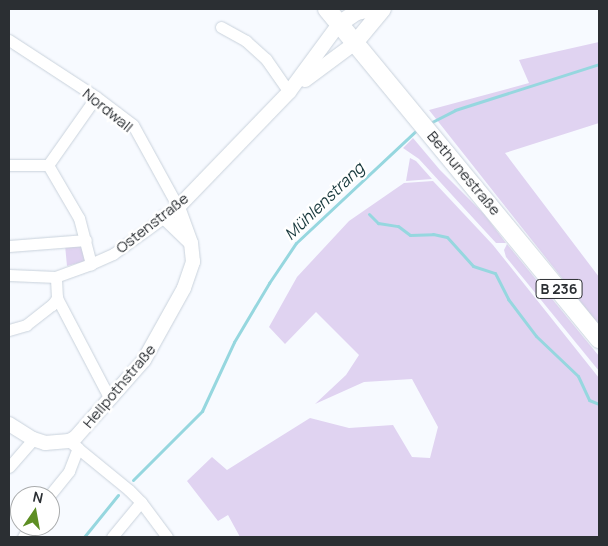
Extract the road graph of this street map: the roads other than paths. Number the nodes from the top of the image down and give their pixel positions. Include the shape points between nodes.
1 (327, 9) edge
2 (371, 9) edge
3 (383, 9) edge
4 (339, 24) junction
5 (221, 27) dead end
6 (9, 40) edge
7 (355, 43) junction
8 (289, 92) junction
9 (96, 97) junction
10 (9, 165) edge
11 (48, 166) junction
12 (178, 207) junction
13 (164, 218) junction
14 (86, 240) junction
15 (191, 243) junction
16 (9, 246) edge
17 (91, 264) junction
18 (9, 275) edge
19 (56, 277) junction
20 (57, 298) junction
21 (9, 330) edge
22 (599, 339) edge
23 (110, 399) junction
24 (9, 424) edge
25 (34, 439) junction
26 (73, 445) junction
27 (9, 467) edge
28 (57, 486) edge
29 (141, 502) junction
30 (112, 537) edge
31 (168, 537) edge

1 - 4 main road, Bethunestraße / B 236
2 - 4 main road via 357,12
3 - 7 main road
4 - 7 main road, Bethunestraße / B 236
4 - 8 street, Ostenstraße
5 - 8 street via 246,41 266,59
6 - 9 street, Nordwall
7 - 8 street, Ostenstraße
7 - 22 main road, Bethunestraße / B 236
8 - 12 street, Ostenstraße
9 - 11 street
9 - 12 street, Nordwall via 133,125
10 - 11 street
11 - 14 street via 79,218
12 - 13 street, Ostenstraße
12 - 15 street, Hellpothstraße
13 - 15 street
13 - 17 street, Ostenstraße via 113,254
14 - 16 street
14 - 17 street
15 - 23 street, Hellpothstraße via 193,262 184,288 144,360
17 - 19 street, Ostenstraße
18 - 19 street, Ostenstraße
19 - 20 street
20 - 21 street via 36,319
20 - 23 street
23 - 26 street, Hellpothstraße via 75,438
24 - 25 street
25 - 26 street
25 - 27 street
26 - 28 street via 69,471
26 - 29 street
29 - 30 street
29 - 31 street

